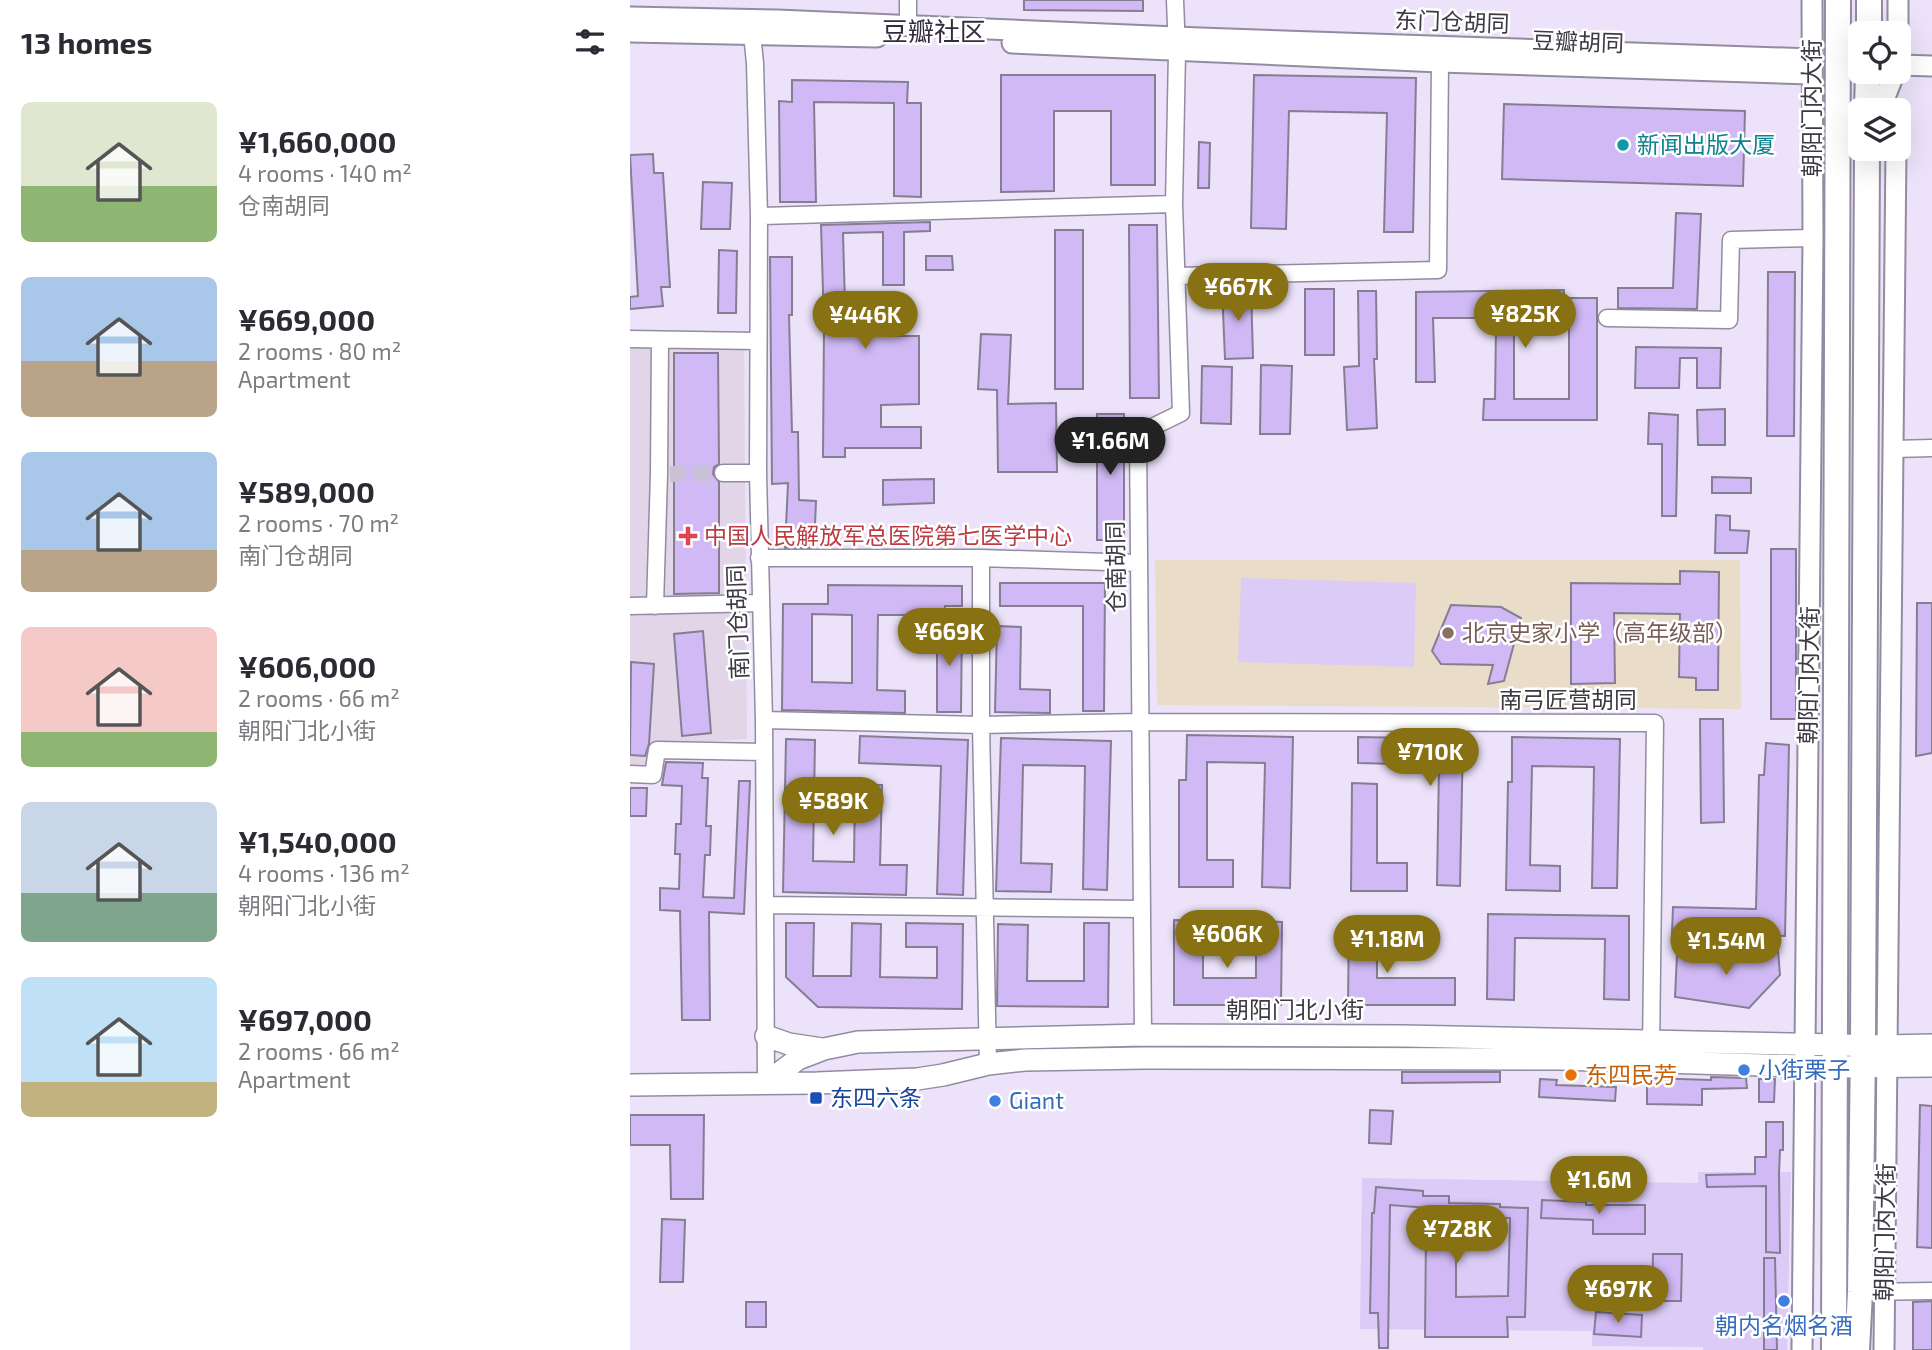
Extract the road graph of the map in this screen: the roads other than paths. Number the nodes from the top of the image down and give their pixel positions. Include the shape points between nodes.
1 (908, 0) edge
2 (1175, 0) edge
3 (1812, 0) edge
4 (1838, 0) edge
5 (1869, 0) edge
6 (1898, 0) edge
7 (731, 17) edge
8 (630, 18) edge
9 (1869, 21) edge
10 (1898, 21) edge
11 (908, 25) junction
12 (630, 32) edge
13 (752, 34) junction
14 (1176, 44) junction
15 (1440, 62) junction
16 (1911, 65) edge
17 (1932, 66) edge
18 (1810, 67) junction
19 (1867, 161) edge
20 (1896, 161) edge
21 (1174, 204) junction
22 (759, 216) junction
23 (1813, 238) junction
24 (1177, 276) junction
25 (1607, 318) dead end
26 (630, 339) edge
27 (660, 341) junction
28 (757, 341) junction
29 (1932, 448) edge
30 (1893, 449) junction
31 (723, 473) tunnel mouth
32 (758, 473) junction
33 (759, 558) junction
34 (981, 558) junction
35 (1138, 564) junction
36 (760, 603) junction
37 (630, 606) edge
38 (655, 606) junction
39 (764, 720) junction
40 (1142, 722) junction
41 (981, 725) junction
42 (764, 752) junction
43 (630, 774) edge
44 (765, 905) junction
45 (984, 907) junction
46 (1141, 909) junction
47 (1143, 1035) junction
48 (766, 1036) junction
49 (986, 1038) junction
50 (1805, 1044) junction
51 (1932, 1045) edge
52 (824, 1049) junction
53 (1651, 1052) junction
54 (1835, 1056) junction
55 (1875, 1056) junction
56 (988, 1064) junction
57 (1804, 1066) junction
58 (1932, 1066) edge
59 (766, 1083) junction
60 (630, 1085) edge
61 (1860, 1292) junction
62 (1885, 1292) junction
63 (1932, 1292) edge
64 (1802, 1350) edge
65 (1834, 1350) edge
66 (1857, 1350) edge
67 (1884, 1350) edge

1 - 11 street
2 - 14 street, 仓南胡同
3 - 18 street, 朝阳门内大街
4 - 54 main road, 朝阳门内大街
5 - 9 main road
6 - 10 street
7 - 8 street, 东门仓胡同
7 - 11 street, 东门仓胡同
7 - 12 street, 东门仓胡同
7 - 13 street, 东门仓胡同
11 - 14 street, 东门仓胡同
13 - 14 street, 东门仓胡同
13 - 22 street, 南门仓胡同
14 - 15 street, 豆瓣胡同
14 - 18 street, 东门仓胡同
14 - 21 street, 仓南胡同
15 - 18 street, 豆瓣胡同
15 - 24 street via 1438,270
16 - 17 street
18 - 23 street, 朝阳门内大街
19 - 55 main road, 朝阳门内大街
20 - 30 street, 朝阳门内大街
21 - 22 street
21 - 24 street, 仓南胡同
22 - 28 street, 南门仓胡同
23 - 25 street via 1731,240 1729,320
23 - 50 street, 朝阳门内大街
24 - 35 street, 仓南胡同 via 1181,412 1138,434
26 - 27 street
27 - 28 street
27 - 38 street via 665,474
28 - 32 street, 南门仓胡同
29 - 30 street
30 - 55 street, 朝阳门内大街
31 - 32 street
32 - 33 street, 南门仓胡同
33 - 34 street
33 - 36 street, 南门仓胡同
34 - 35 street
34 - 41 street
35 - 40 street, 仓南胡同
36 - 38 street
36 - 39 street, 南门仓胡同
37 - 38 street
39 - 41 street
39 - 42 street, 南门仓胡同
40 - 41 street
40 - 46 street, 仓南胡同
40 - 53 street, 南弓匠营胡同 via 1654,723
41 - 45 street
42 - 43 street via 657,750 653,775
42 - 44 street, 南门仓胡同
44 - 45 street
44 - 48 street, 南门仓胡同
45 - 46 street
45 - 49 street
46 - 47 street, 仓南胡同
47 - 49 main road, 朝阳门北小街
47 - 53 main road, 朝阳门北小街 via 1404,1036
48 - 52 main road
48 - 59 street, 南门仓胡同
49 - 52 main road, 朝阳门北小街 via 858,1042
49 - 56 street
50 - 53 main road, 朝阳门北小街
50 - 54 main road, 朝阳门北小街
50 - 57 street, 朝阳门内大街
51 - 55 main road
52 - 59 main road, 朝阳门北小街 via 798,1059
53 - 56 main road, 朝阳门北小街 via 1547,1059 1144,1058
53 - 57 main road, 朝阳门北小街
54 - 55 main road
54 - 57 main road, 朝阳门北小街
54 - 65 main road, 朝阳门内大街
55 - 58 main road
55 - 61 main road, 朝阳门内大街
55 - 62 street, 朝阳门内大街
56 - 59 main road, 朝阳门北小街 via 917,1079
57 - 64 street, 朝阳门内大街
59 - 60 main road, 朝阳门北小街
61 - 62 street
61 - 66 main road, 朝阳门内大街
62 - 63 street
62 - 67 street, 朝阳门内大街

